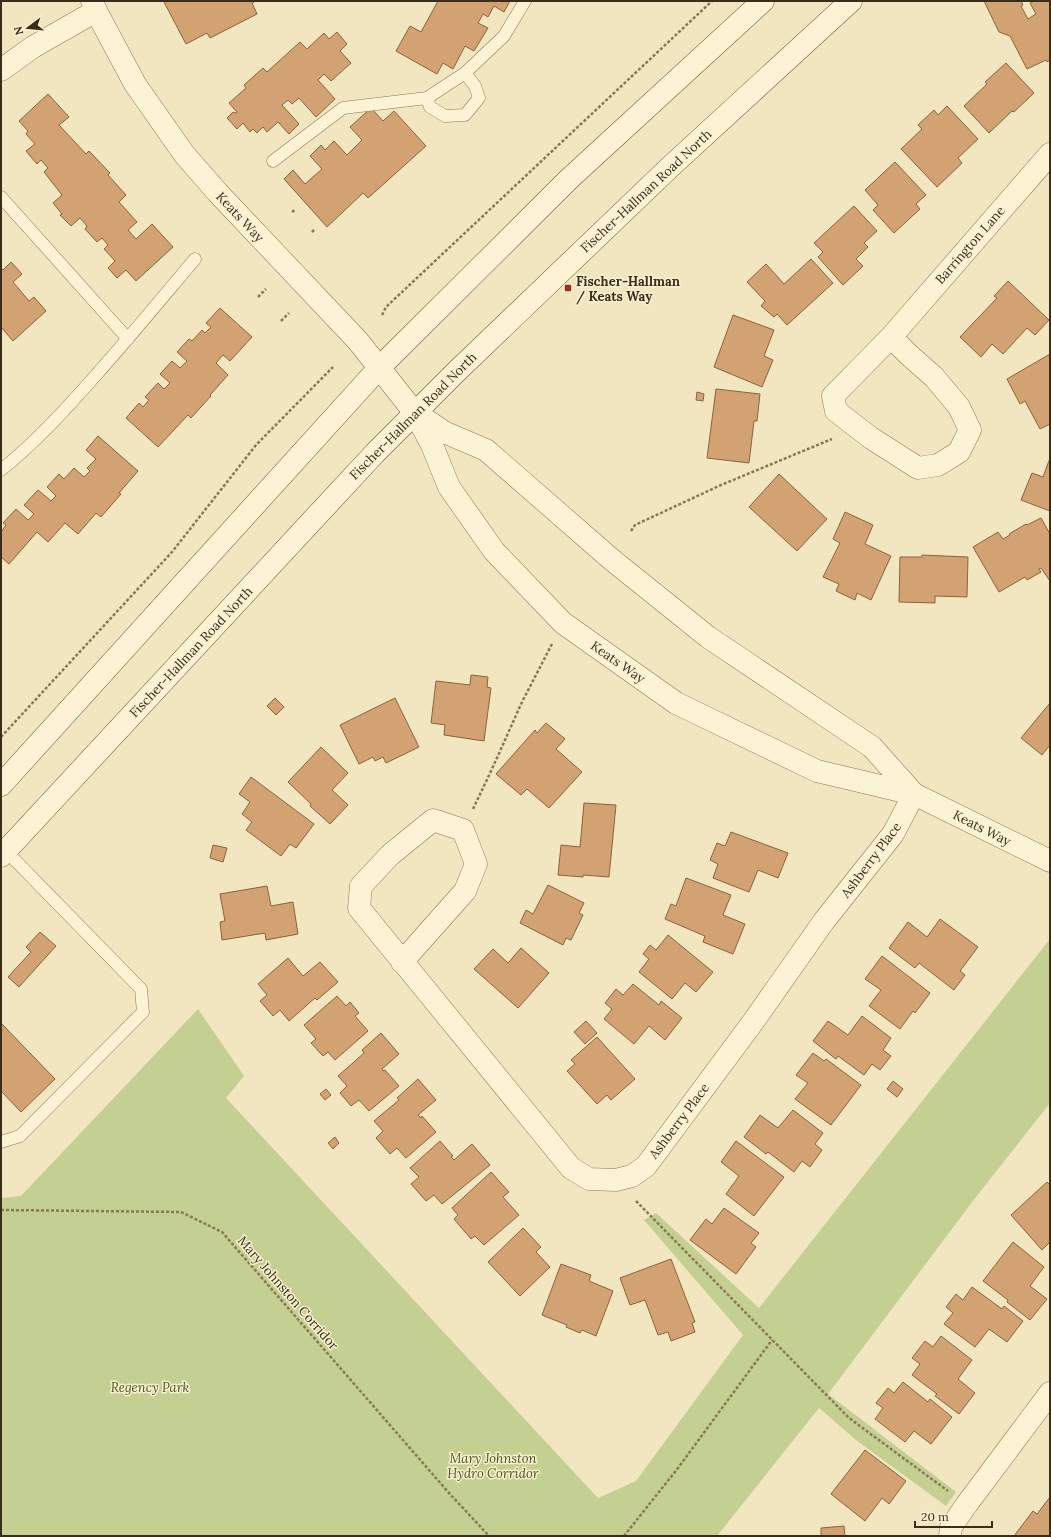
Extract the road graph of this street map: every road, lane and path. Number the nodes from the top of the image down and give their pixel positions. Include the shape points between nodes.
1 (525, 1) edge
2 (712, 1) edge
3 (763, 1) edge
4 (851, 1) edge
5 (98, 4) edge
6 (1, 70) edge
7 (465, 73) junction
8 (428, 98) junction
9 (1050, 154) edge
10 (273, 161) dead end
11 (1, 196) edge
12 (296, 209) dead end
13 (292, 212) dead end
14 (315, 229) dead end
15 (312, 232) dead end
16 (195, 259) dead end
17 (266, 289) dead end
18 (258, 297) dead end
19 (289, 313) dead end
20 (382, 315) dead end
21 (281, 321) dead end
22 (890, 337) junction
23 (128, 339) junction
24 (333, 367) dead end
25 (379, 368) junction
26 (415, 413) junction
27 (858, 428) junction
28 (1, 470) edge
29 (631, 531) dead end
30 (563, 624) junction
31 (1, 737) edge
32 (1, 785) edge
33 (914, 794) junction
34 (463, 830) junction
35 (4, 854) edge
36 (1050, 862) edge
37 (402, 962) junction
38 (1, 1142) edge
39 (616, 1180) junction
40 (1, 1210) edge
41 (772, 1340) junction
42 (1050, 1393) edge
43 (967, 1504) junction
44 (489, 1536) edge
45 (624, 1536) edge
46 (950, 1536) edge

1 - 7 lane via 504,36
2 - 20 path via 392,302
3 - 25 street via 569,179
4 - 26 street, Fischer-Hallman Road North via 670,167
5 - 6 street
5 - 25 street, Keats Way via 134,84 184,154 218,194 358,340
7 - 8 lane
7 - 8 lane via 475,86 478,98 465,115 445,116 430,107
8 - 10 lane via 343,108
9 - 22 street, Barrington Lane
11 - 23 lane
12 - 13 path
14 - 15 path
16 - 23 lane
17 - 18 path
19 - 21 path
22 - 27 street, Barrington Lane via 833,396 836,411
22 - 27 street, Barrington Lane via 934,377 959,407 970,430 959,452 938,465 918,468
23 - 28 lane via 24,452
24 - 31 path via 256,445 172,552
25 - 26 street, Keats Way
25 - 32 street
26 - 30 street, Keats Way via 432,445 449,487 494,551
26 - 33 street, Keats Way via 444,432 486,450 611,559 708,637 872,747
26 - 35 street, Fischer-Hallman Road North
27 - 29 path via 721,485 635,525
30 - 33 street, Keats Way via 676,703 817,771
30 - 34 path via 522,702
33 - 36 street, Keats Way
33 - 39 street, Ashberry Place via 893,834 824,922 646,1166 632,1176
34 - 37 street via 476,864 465,891
34 - 37 street, Ashberry Place via 433,820 390,855 362,886 359,908
35 - 38 lane via 141,989 143,1012 20,1136
37 - 39 street, Ashberry Place via 571,1168 589,1179
39 - 41 path
40 - 44 path, Mary Johnston Corridor via 181,1212 222,1232
41 - 43 path via 849,1418
41 - 45 path via 678,1468
42 - 43 street
43 - 46 street via 951,1528

